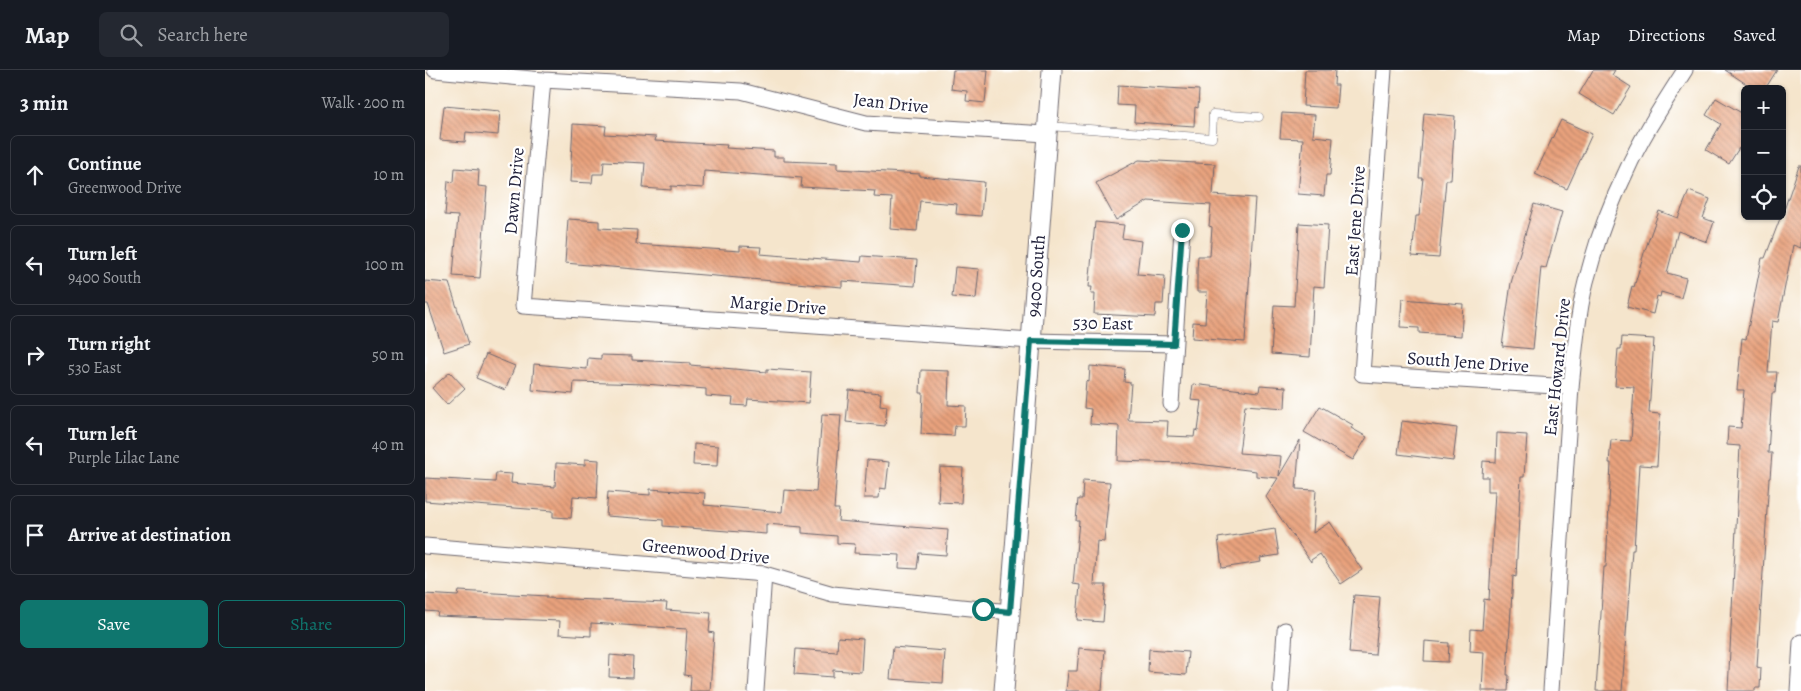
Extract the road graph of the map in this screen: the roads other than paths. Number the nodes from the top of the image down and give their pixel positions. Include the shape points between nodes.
1 (435, 70) edge
2 (1052, 70) edge
3 (1384, 70) edge
4 (1685, 70) edge
5 (543, 80) junction
6 (1259, 117) dead end
7 (1046, 130) junction
8 (1182, 230) dead end
9 (523, 306) joint
10 (1031, 341) junction
11 (1174, 344) junction
12 (1362, 374) joint
13 (1571, 387) junction
14 (1171, 404) dead end
15 (425, 546) edge
16 (764, 574) junction
17 (1010, 612) junction
18 (1285, 630) dead end
19 (1801, 642) edge
20 (756, 691) edge
21 (1004, 691) edge
22 (1281, 691) edge
23 (1551, 691) edge
24 (1798, 691) edge

1 - 5 street, Jean Drive
2 - 7 street, 9400 South
3 - 12 street, East Jene Drive
4 - 13 street, East Howard Drive via 1651,123 1606,218 1588,273
5 - 7 street, Jean Drive via 741,91 867,123
5 - 9 street, Dawn Drive
6 - 7 lane via 1213,114 1211,138
7 - 10 street, 9400 South
8 - 11 street
9 - 10 street, Margie Drive
10 - 11 street, 530 East
10 - 17 street, 9400 South
11 - 14 street
12 - 13 street, South Jene Drive
13 - 23 street, East Howard Drive
15 - 16 street, Greenwood Drive
16 - 17 street, Greenwood Drive via 833,594
16 - 20 street
17 - 21 street, 9400 South
18 - 22 street
19 - 24 street

